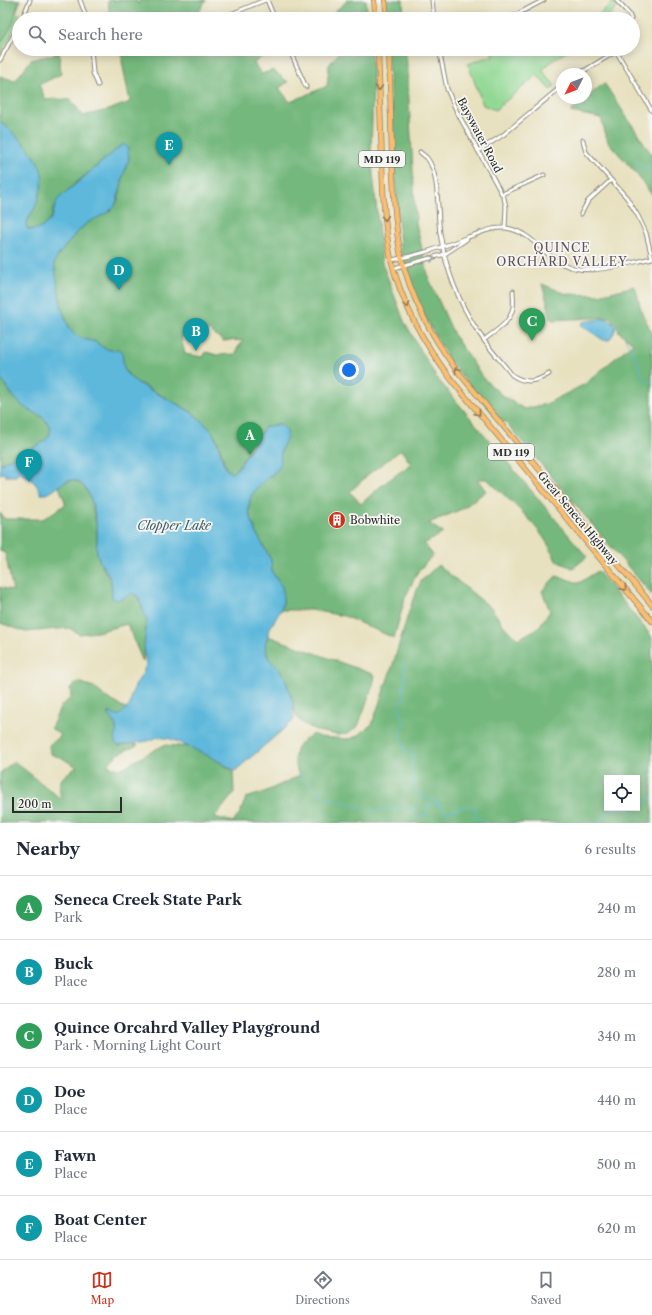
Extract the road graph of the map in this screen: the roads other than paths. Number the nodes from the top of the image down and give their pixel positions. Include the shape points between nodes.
1 (30, 0) edge
2 (80, 0) edge
3 (266, 0) edge
4 (374, 0) edge
5 (385, 0) edge
6 (432, 0) edge
7 (544, 0) edge
8 (616, 0) edge
9 (25, 12) edge
10 (84, 12) edge
11 (236, 12) edge
12 (272, 12) edge
13 (375, 12) edge
14 (386, 12) edge
15 (433, 12) edge
16 (521, 12) edge
17 (627, 12) edge
18 (12, 38) edge
19 (92, 56) edge
20 (292, 56) edge
21 (378, 56) edge
22 (389, 56) edge
23 (440, 56) edge
24 (608, 56) edge
25 (619, 56) edge
26 (0, 60) edge
27 (589, 68) edge
28 (98, 85) dead end
29 (306, 87) dead end
30 (556, 91) edge
31 (652, 111) edge
32 (583, 140) dead end
33 (478, 151) junction
34 (420, 152) dead end
35 (544, 175) dead end
36 (611, 180) junction
37 (502, 194) junction
38 (581, 214) dead end
39 (505, 228) junction
40 (471, 236) junction
41 (443, 246) junction
42 (445, 254) junction
43 (402, 257) junction
44 (652, 259) edge
45 (392, 260) junction
46 (404, 266) junction
47 (394, 268) junction
48 (513, 292) dead end
49 (484, 340) junction
50 (549, 374) dead end
51 (652, 605) edge
52 (652, 621) edge

1 - 9 street
2 - 10 street
3 - 11 street
3 - 12 street
4 - 13 main road
5 - 14 main road
6 - 15 street
7 - 16 street
8 - 17 street
18 - 26 street
19 - 28 street via 93,73
20 - 29 street
21 -> 45 main road, Great Seneca Highway / MD 119 via 383,191
22 - 43 main road, Great Seneca Highway / MD 119 via 394,201
23 - 33 street, Bayswater Road via 447,89
24 - 27 street
25 - 31 street
30 - 33 street via 503,135
32 - 36 street via 586,152
33 - 37 street, Bayswater Road
34 - 41 street via 427,158 434,176
35 - 37 street
36 - 38 street via 588,201
36 - 44 street via 638,216 646,232
37 - 39 street, Bayswater Road via 506,207
39 - 40 street via 480,231
39 - 44 street via 526,235 555,259 577,269 599,269
40 - 41 street
40 - 42 street
41 - 42 street
41 - 43 street via 421,254
46 -> 42 street
42 - 49 street via 458,296
43 - 45 street
43 - 46 main road, Great Seneca Highway / MD 119
45 - 47 main road, Great Seneca Highway / MD 119
46 - 47 street
51 -> 46 main road, Great Seneca Highway / MD 119 via 448,358 418,306
47 -> 52 main road, Great Seneca Highway / MD 119 via 415,324 441,367
48 - 49 street via 510,317
49 - 50 street via 512,375 519,379 529,382

